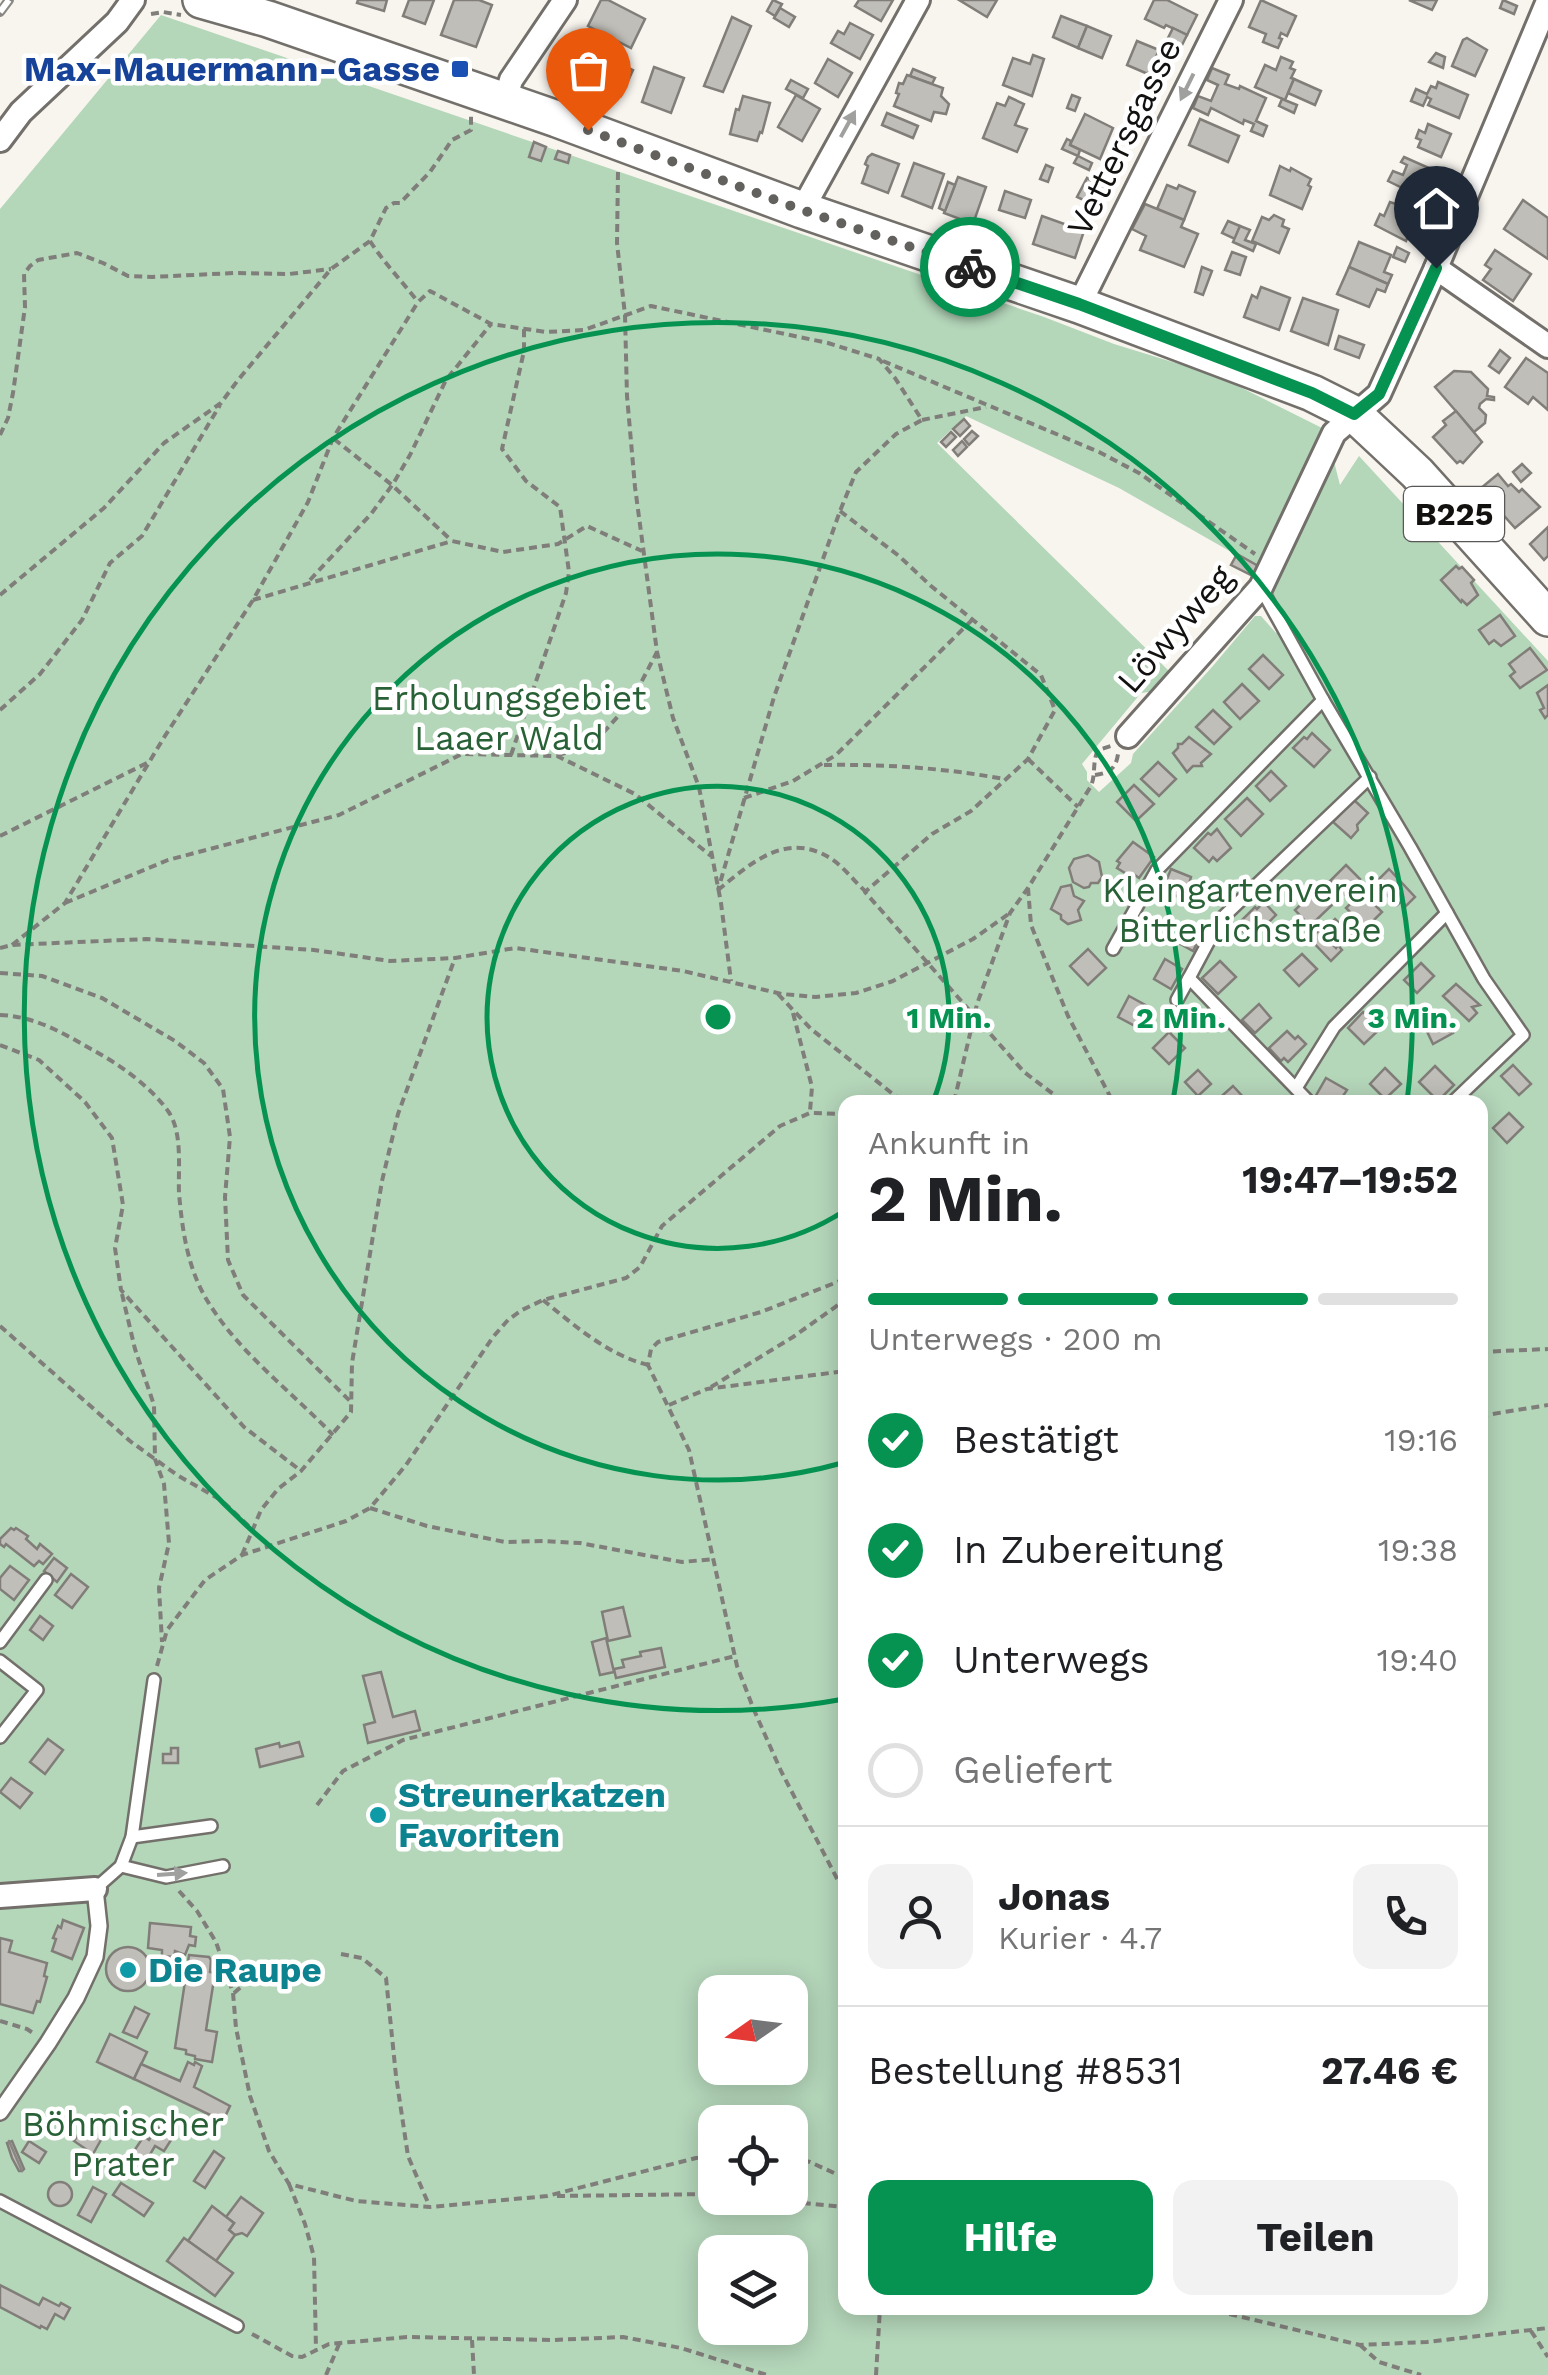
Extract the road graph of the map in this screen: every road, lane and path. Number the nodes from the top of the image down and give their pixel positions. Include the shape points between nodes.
1 (565, 0) edge
2 (918, 0) edge
3 (1231, 0) edge
4 (1548, 1) edge
5 (203, 5) edge
6 (136, 10) edge
7 (504, 100) junction
8 (471, 114) dead end
9 (0, 140) edge
10 (618, 162) dead end
11 (802, 210) junction
12 (370, 241) junction
13 (1436, 268) junction
14 (331, 269) junction
15 (418, 302) junction
16 (1079, 304) junction
17 (626, 316) junction
18 (490, 324) junction
19 (524, 329) junction
20 (1545, 338) edge
21 (878, 359) junction
22 (221, 404) junction
23 (990, 406) junction
24 (1354, 414) junction
25 (922, 420) junction
26 (0, 435) edge
27 (334, 438) junction
28 (392, 485) junction
29 (840, 511) junction
30 (564, 540) junction
31 (452, 541) junction
32 (644, 552) junction
33 (1271, 565) junction
34 (308, 583) junction
35 (1260, 587) junction
36 (0, 595) edge
37 (253, 600) junction
38 (1548, 618) edge
39 (973, 619) junction
40 (657, 652) junction
41 (1323, 700) junction
42 (0, 710) edge
43 (1124, 740) junction
44 (510, 755) junction
45 (557, 756) junction
46 (1028, 760) junction
47 (149, 762) junction
48 (820, 765) junction
49 (1096, 775) junction
50 (1370, 776) junction
51 (1006, 779) junction
52 (744, 798) junction
53 (1078, 807) junction
54 (0, 836) edge
55 (711, 856) junction
56 (1028, 888) junction
57 (718, 890) junction
58 (865, 892) junction
59 (65, 903) junction
60 (1010, 913) junction
61 (1448, 913) junction
62 (12, 945) junction
63 (0, 948) edge
64 (1113, 950) dead end
65 (456, 958) junction
66 (930, 963) junction
67 (0, 973) edge
68 (1190, 978) junction
69 (731, 981) junction
70 (776, 992) junction
71 (1177, 1000) dead end
72 (792, 1008) junction
73 (0, 1015) edge
74 (974, 1017) junction
75 (0, 1045) edge
76 (1296, 1088) junction
77 (894, 1095) edge
78 (956, 1095) edge
79 (1055, 1095) edge
80 (1109, 1095) edge
81 (1302, 1095) edge
82 (1460, 1095) edge
83 (810, 1113) junction
84 (838, 1114) edge
85 (838, 1282) edge
86 (121, 1290) junction
87 (543, 1300) junction
88 (838, 1305) edge
89 (0, 1326) edge
90 (1548, 1349) edge
91 (1488, 1352) edge
92 (648, 1364) junction
93 (838, 1373) edge
94 (707, 1390) junction
95 (351, 1402) junction
96 (668, 1405) junction
97 (1548, 1405) edge
98 (1488, 1415) edge
99 (332, 1434) junction
100 (155, 1459) junction
101 (301, 1470) junction
102 (370, 1508) junction
103 (253, 1530) junction
104 (242, 1554) junction
105 (714, 1559) junction
106 (46, 1580) dead end
107 (0, 1642) edge
108 (163, 1646) junction
109 (735, 1656) junction
110 (0, 1660) edge
111 (154, 1680) joint
112 (0, 1737) edge
113 (317, 1805) dead end
114 (211, 1826) dead end
115 (132, 1837) junction
116 (121, 1866) junction
117 (223, 1866) dead end
118 (166, 1877) junction
119 (838, 1880) edge
120 (95, 1890) junction
121 (0, 1896) edge
122 (341, 1954) dead end
123 (260, 1970) dead end
124 (233, 1993) junction
125 (0, 2021) edge
126 (48, 2043) junction
127 (0, 2112) edge
128 (698, 2158) edge
129 (808, 2161) edge
130 (838, 2175) edge
131 (289, 2184) junction
132 (698, 2194) edge
133 (547, 2196) junction
134 (0, 2201) edge
135 (808, 2204) edge
136 (430, 2207) junction
137 (838, 2207) edge
138 (880, 2315) edge
139 (1234, 2315) edge
140 (237, 2326) joint
141 (1548, 2328) edge
142 (1531, 2331) junction
143 (472, 2338) junction
144 (340, 2342) junction
145 (1360, 2345) junction
146 (316, 2349) junction
147 (1548, 2356) edge
148 (326, 2375) edge
149 (474, 2375) edge
150 (767, 2375) edge
151 (876, 2375) edge
152 (1420, 2375) edge

1 - 7 street
11 -> 2 street
3 -> 16 street, Vettersgasse
4 - 13 street, Löwyweg
5 - 6 path via 152,14
5 - 7 main road, B225 via 268,19
6 - 9 street via 21,112
7 - 11 main road, B225
8 - 12 path via 472,130 452,140 400,203 386,208
10 - 17 path via 617,243
11 - 16 main road, B225
12 - 14 path
12 - 15 path
13 - 20 street
13 - 24 street, Löwyweg via 1379,394
14 - 22 path
14 - 26 path via 152,277 128,276 77,254 38,260 24,274 14,392
15 - 18 path via 430,291
15 - 27 path
16 - 24 main road, B225
17 - 19 path via 584,330
17 - 21 path via 651,306
17 - 32 path via 627,396
18 - 19 path
18 - 28 path via 446,380
19 - 30 path via 502,450 526,481 560,507
21 - 23 path
21 - 25 path
22 - 36 path via 164,443 104,508
22 - 42 path via 142,536 110,563 82,620 40,674
23 - 25 path
23 - 33 path via 1139,473
24 - 33 street, Löwyweg via 1334,434
24 - 38 main road, B225
25 - 29 path via 896,434 856,472
27 - 28 path
27 - 37 path via 308,502
28 - 31 path
28 - 34 path
29 - 39 path
29 - 52 path
30 - 31 path via 503,552
30 - 32 path via 587,526
30 - 44 path via 566,593
31 - 34 path
32 - 40 path
33 - 35 street, Löwyweg
34 - 37 path
35 - 41 lane
35 - 43 street, Löwyweg
37 - 47 path
39 - 46 path via 1040,675 1055,710
39 - 48 path
40 - 45 path via 631,702 592,745
40 - 55 path via 698,787
41 - 50 lane
41 - 64 lane via 1157,870
43 - 49 path via 1114,768
43 - 49 path, Löwyweg via 1098,750
44 - 45 path
44 - 59 path via 462,754 339,815 168,860
45 - 55 path via 635,794
46 - 51 path
46 - 53 path
47 - 54 path
47 - 59 path
48 - 51 path via 957,770
48 - 52 path
49 - 53 path, Löwyweg
50 - 61 lane
50 - 68 lane via 1220,920
51 - 58 path
52 - 57 path
53 - 56 path, Löwyweg
55 - 57 path
56 - 60 path, Löwyweg
56 - 80 path via 1032,925
57 - 58 path via 754,860 799,848 832,859
57 - 69 path
58 - 66 path
59 - 62 path
60 - 66 path
60 - 74 path
61 - 76 lane via 1334,1028
61 - 82 lane via 1523,1035
62 - 63 path
62 - 65 path via 146,939 390,962
65 - 69 path via 514,948
65 - 95 path via 398,1114 382,1181
66 - 70 path via 856,993
66 - 74 path
67 - 95 path via 42,976 102,998 204,1063 223,1088 230,1137 228,1260 243,1295
68 - 71 lane
68 - 76 lane
69 - 70 path
70 - 72 path
72 - 77 path
72 - 83 path via 812,1088
73 - 99 path via 56,1029 97,1052 170,1113 186,1249 203,1294
74 - 78 path
74 - 79 path
75 - 86 path via 38,1060 85,1102 112,1138 124,1205 115,1248
76 - 81 lane
83 - 84 path
83 - 87 path via 780,1126 662,1226 626,1278
85 - 92 path via 658,1342
86 - 100 path via 154,1405
86 - 101 path via 244,1427
87 - 92 path via 620,1355
87 - 102 path via 493,1337
88 - 94 path
89 - 100 path
90 - 91 path
92 - 96 path
93 - 94 path
94 - 96 path
95 - 99 path via 351,1412
96 - 105 path via 688,1450
97 - 98 path
99 - 101 path
100 - 103 path via 221,1500
100 - 108 path via 169,1543 159,1588
101 - 103 path via 278,1489
102 - 104 path
102 - 105 path via 505,1542 580,1543 682,1562
103 - 104 path
104 - 108 path via 205,1580
105 - 109 path
106 - 107 lane
108 - 111 path
109 - 113 path via 403,1740 343,1771
109 - 119 path via 782,1771
110 - 112 lane via 36,1690
111 - 115 lane
114 - 115 lane
115 - 116 lane
116 - 118 lane
116 - 120 lane
118 -> 117 lane
118 - 124 path via 216,1942
120 - 121 street
120 - 126 street via 95,1956
122 - 136 path via 362,1958 386,1978 408,2156
123 - 124 path
124 - 131 path via 250,2096
125 - 126 path
126 - 127 street
128 - 133 path
129 - 130 path
131 - 136 path via 356,2201
131 - 146 path via 314,2257
132 - 133 path
133 - 136 path
134 - 140 lane
135 - 137 path
138 - 151 path
139 - 145 path
140 - 146 path via 292,2356
141 - 142 path
142 - 145 path
142 - 147 path
143 - 144 path
143 - 149 path
143 - 150 path via 622,2337
144 - 146 path
144 - 148 path
145 - 152 path via 1379,2362

